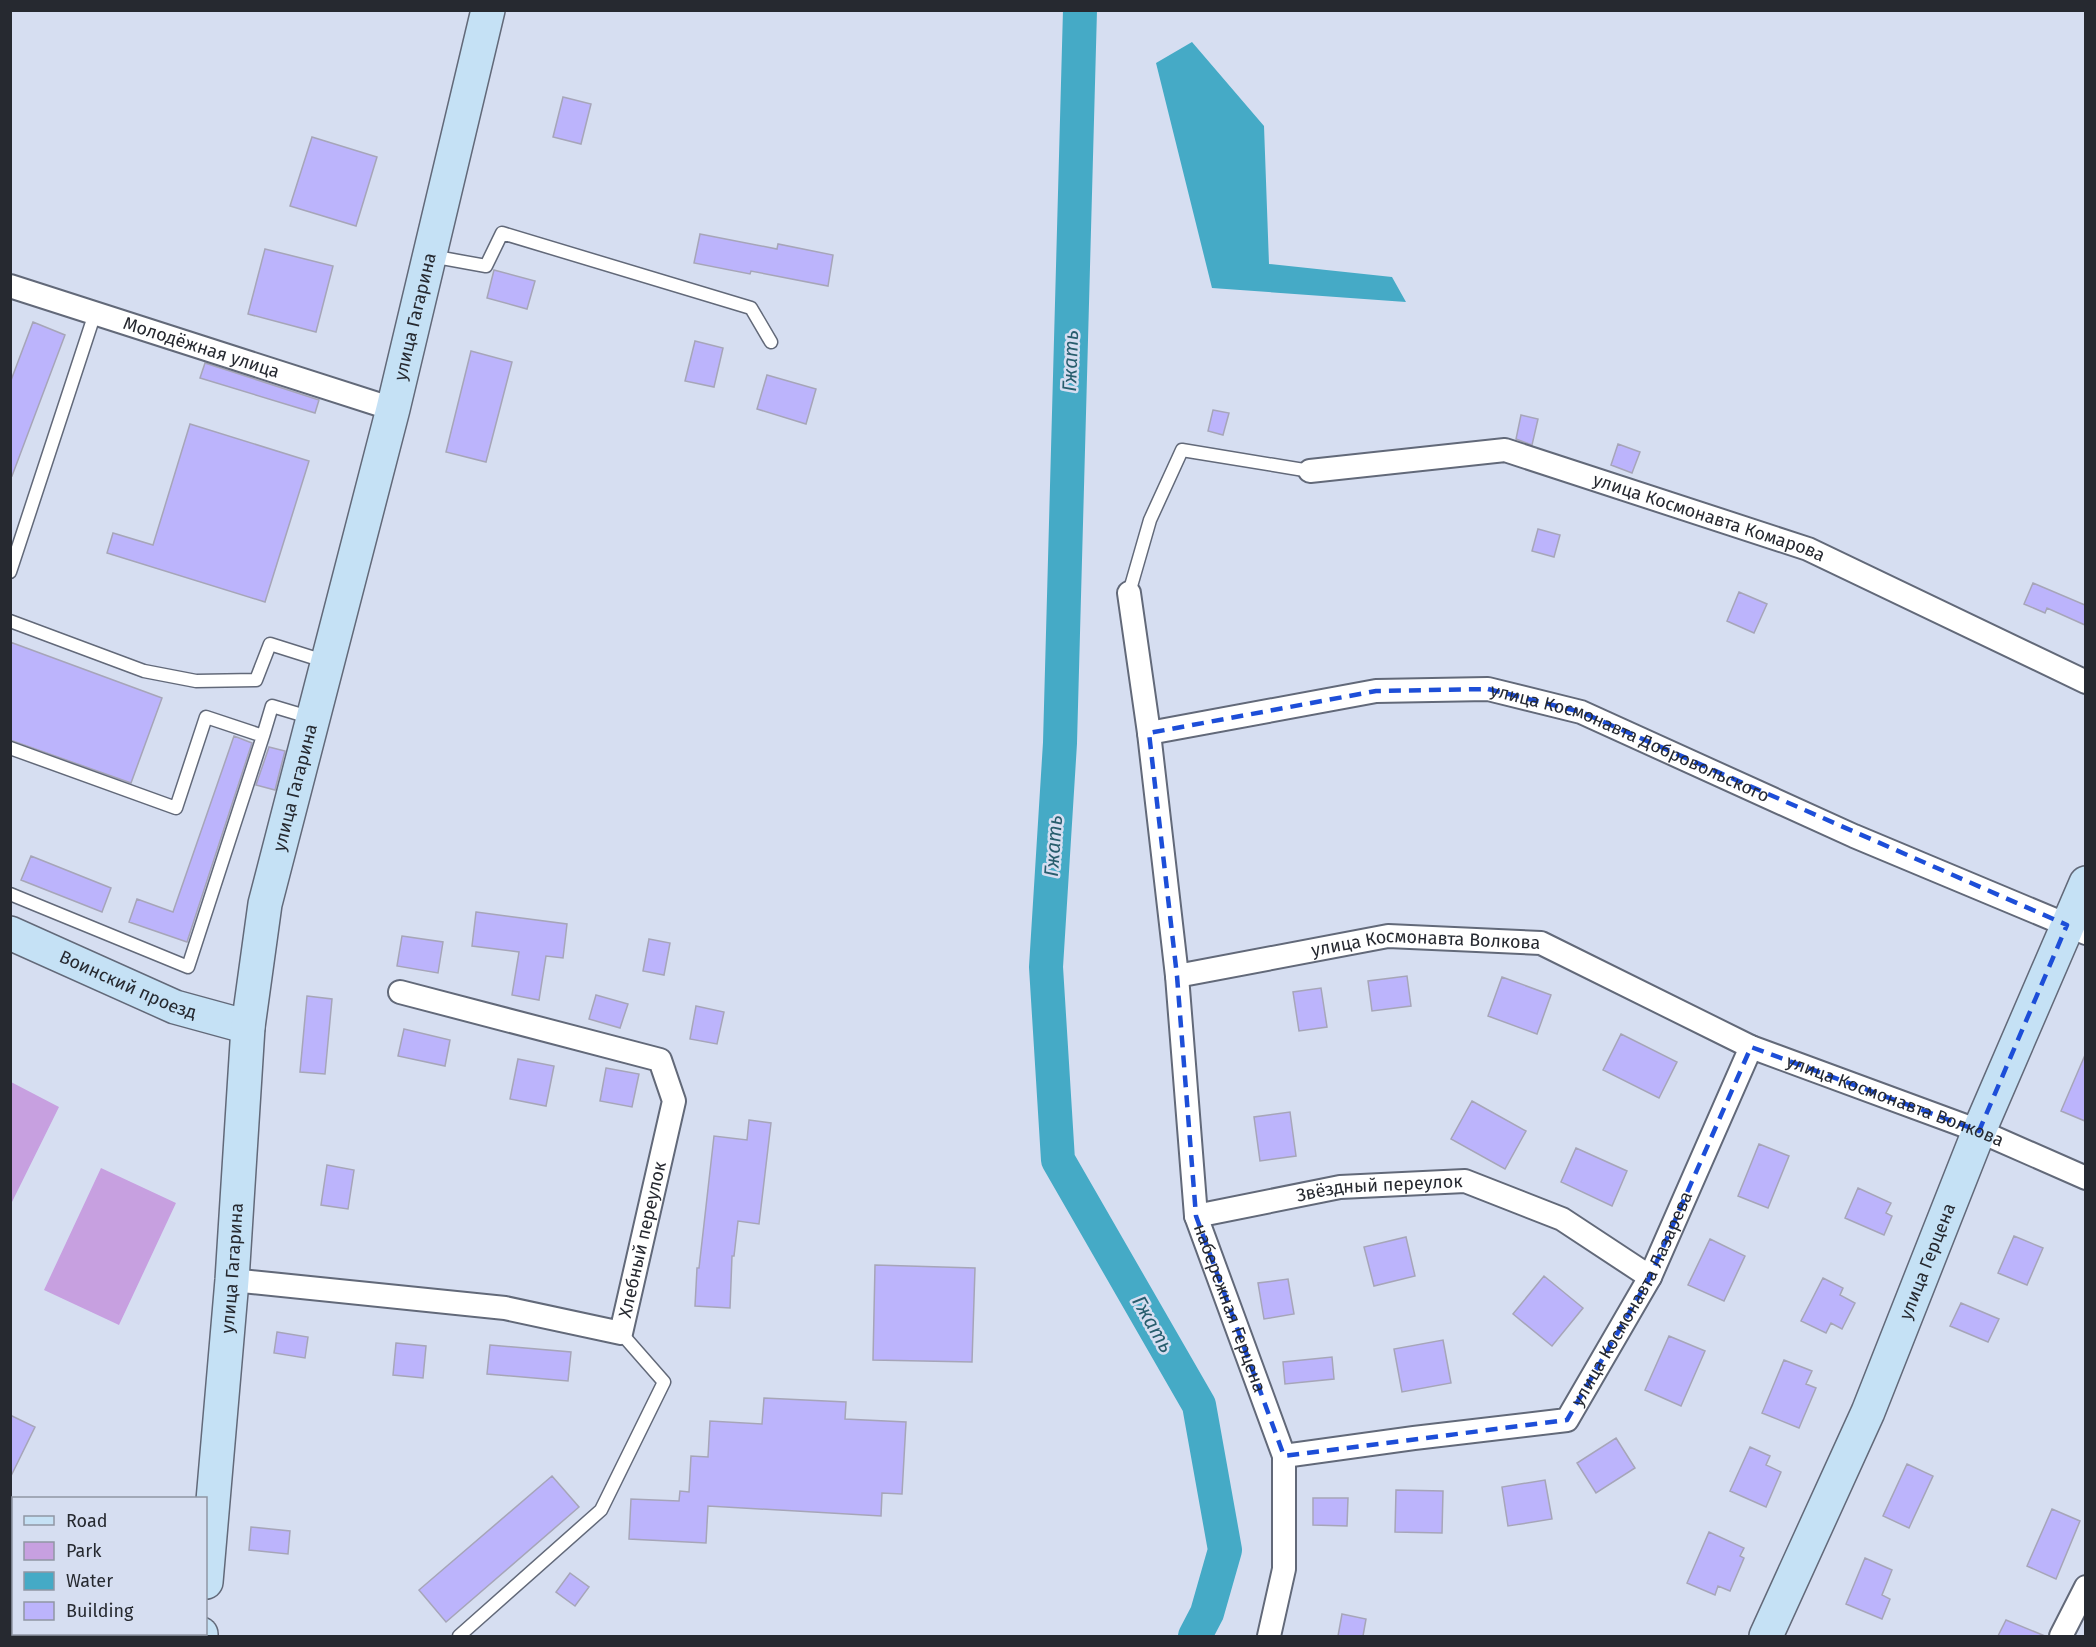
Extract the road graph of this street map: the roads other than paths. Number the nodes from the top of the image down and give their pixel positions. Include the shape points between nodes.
1 (488, 10) edge
2 (429, 256) junction
3 (10, 286) edge
4 (95, 313) junction
5 (771, 342) dead end
6 (393, 409) junction
7 (1310, 471) joint
8 (10, 572) edge
9 (1129, 593) joint
10 (10, 621) edge
11 (328, 662) junction
12 (2085, 682) edge
13 (313, 719) junction
14 (1149, 733) junction
15 (263, 736) junction
16 (10, 748) edge
17 (2085, 883) edge
18 (10, 894) edge
19 (2076, 929) edge
20 (10, 933) edge
21 (1177, 976) junction
22 (400, 992) dead end
23 (248, 1027) junction
24 (1751, 1047) junction
25 (1980, 1131) junction
26 (2085, 1178) edge
27 (1196, 1216) junction
28 (1650, 1277) junction
29 (232, 1280) junction
30 (621, 1333) junction
31 (1284, 1456) junction
32 (207, 1570) edge
33 (2085, 1587) edge
34 (459, 1636) edge
35 (1269, 1636) edge
36 (1766, 1636) edge
37 (2061, 1636) edge

1 - 2 main road, улица Гагарина
2 - 5 lane via 486,266 502,233 751,308
2 - 6 main road, улица Гагарина
3 - 4 street, Молодёжная улица
4 - 6 street, Молодёжная улица
4 - 8 lane
6 - 11 main road, улица Гагарина via 373,460
7 - 9 lane via 1182,450 1150,520
7 - 12 street, улица Космонавта Комарова via 1505,450 1808,549
9 - 14 street
10 - 11 lane via 144,671 196,681 256,680 270,644
11 - 13 main road, улица Гагарина
13 - 15 lane via 272,706
13 - 23 main road, улица Гагарина via 265,904
14 - 19 street, улица Космонавта Добровольского via 1376,691 1488,689 1581,712 1854,836
14 - 21 street
15 - 16 lane via 207,717 176,808
15 - 18 lane via 188,967
17 - 19 main road, улица Герцена
19 - 25 main road, улица Герцена
20 - 23 main road, Воинский проезд via 175,1007
21 - 24 street, улица Космонавта Волкова via 1388,936 1541,943
21 - 27 street, набережная Герцена
22 - 30 street, Хлебный переулок via 660,1060 674,1101
23 - 29 main road, улица Гагарина
24 - 25 street, улица Космонавта Волкова
24 - 28 street, улица Космонавта Лазарева
25 - 26 street, улица Космонавта Волкова
25 - 36 main road, улица Герцена via 1868,1412
27 - 28 street, Звёздный переулок via 1341,1187 1465,1181 1562,1218
27 - 31 street, набережная Герцена
28 - 31 street, улица Космонавта Лазарева via 1567,1420
29 - 30 street, Хлебный переулок via 505,1308
29 - 32 main road, улица Гагарина
30 - 34 lane via 664,1382 601,1510
31 - 35 street, набережная Герцена via 1284,1569
33 - 37 street

